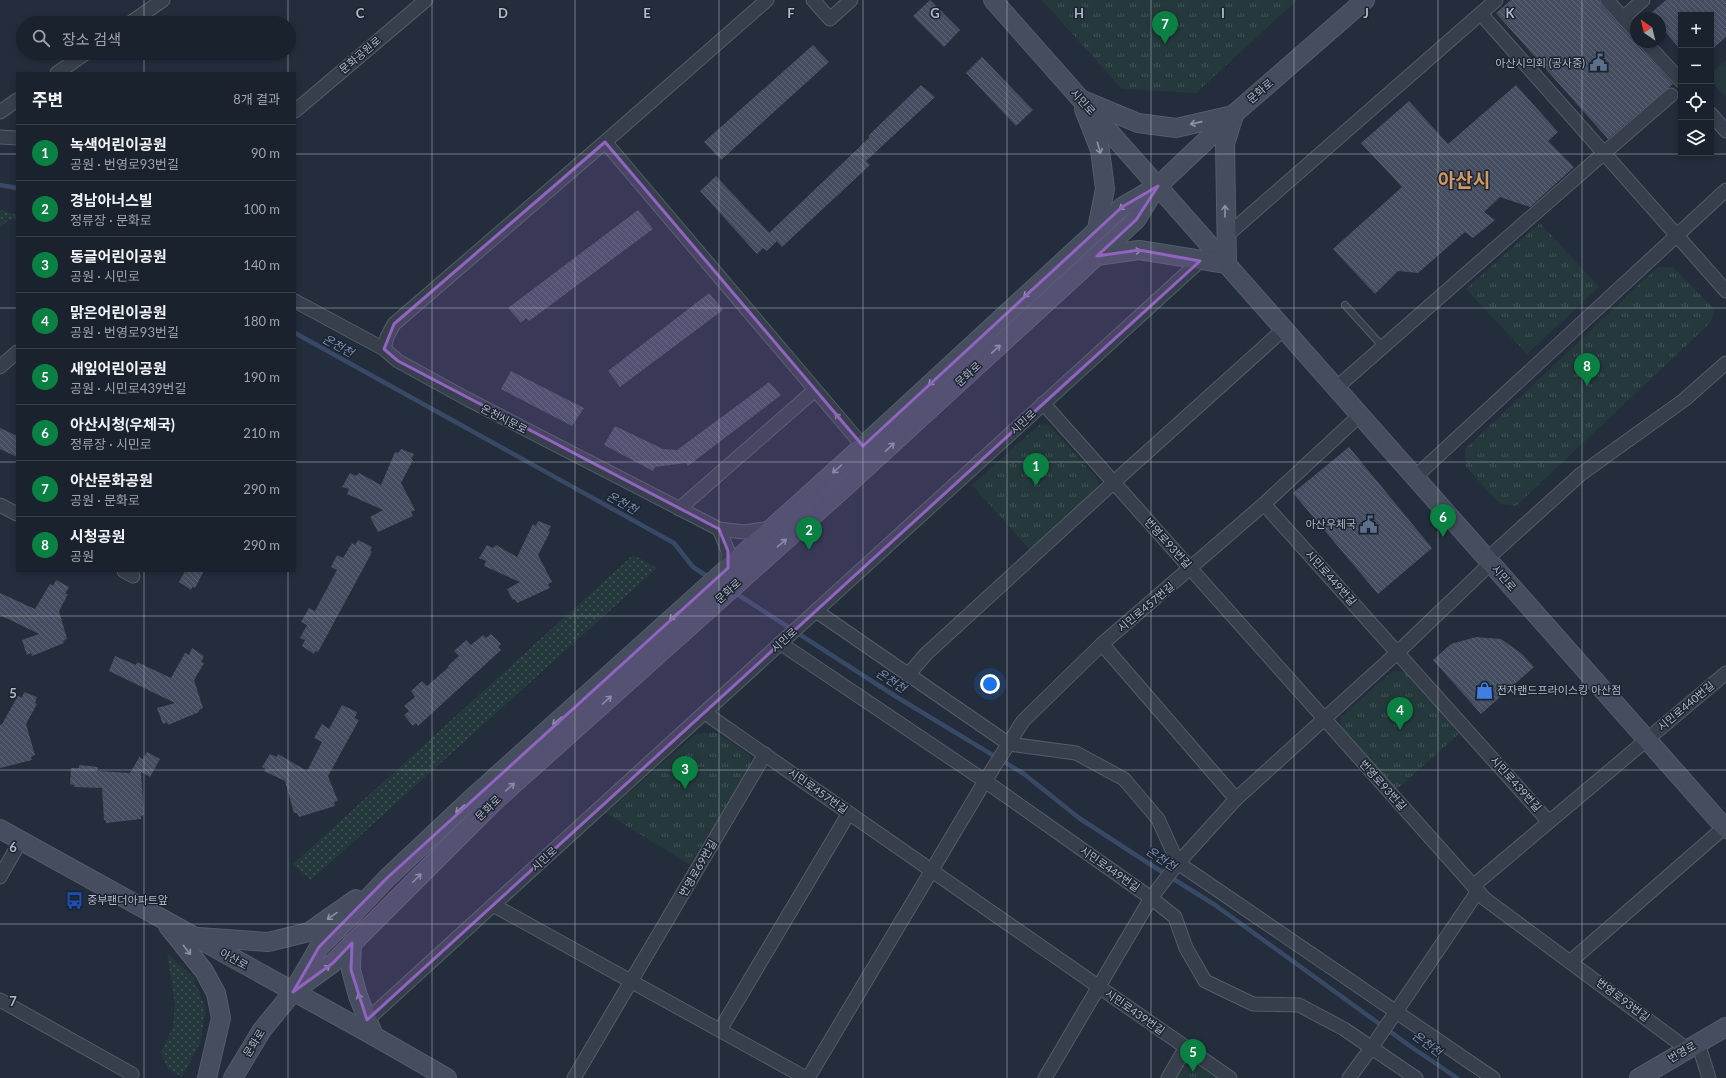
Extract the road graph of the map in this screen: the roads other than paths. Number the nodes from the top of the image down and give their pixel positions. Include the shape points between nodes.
1 (163, 0) edge
2 (426, 0) edge
3 (767, 0) edge
4 (813, 0) edge
5 (851, 0) edge
6 (993, 0) edge
7 (1365, 0) edge
8 (1496, 0) edge
9 (1607, 0) edge
10 (1643, 0) edge
11 (1480, 14) junction
12 (140, 16) edge
13 (1623, 18) junction
14 (1630, 26) edge
15 (1651, 48) edge
16 (76, 60) edge
17 (58, 72) edge
18 (1678, 78) edge
19 (1671, 95) dead end
20 (1080, 99) junction
21 (16, 101) edge
22 (296, 109) edge
23 (0, 112) edge
24 (1234, 114) junction
25 (1714, 117) edge
26 (1726, 131) edge
27 (0, 137) edge
28 (16, 138) edge
29 (605, 142) junction
30 (1604, 153) junction
31 (1158, 186) junction
32 (1726, 190) edge
33 (1097, 229) junction
34 (1676, 235) junction
35 (1225, 237) junction
36 (1097, 256) junction
37 (1200, 261) junction
38 (1227, 264) junction
39 (1726, 291) edge
40 (296, 302) edge
41 (1345, 305) dead end
42 (1284, 329) junction
43 (1383, 347) junction
44 (384, 349) junction
45 (16, 353) edge
46 (1726, 364) edge
47 (0, 367) edge
48 (1336, 388) junction
49 (815, 390) junction
50 (1043, 403) junction
51 (1360, 415) junction
52 (863, 446) junction
53 (1415, 477) junction
54 (1114, 482) junction
55 (1264, 504) junction
56 (0, 505) edge
57 (679, 509) junction
58 (16, 513) edge
59 (772, 528) junction
60 (719, 529) junction
61 (731, 559) junction
62 (1489, 561) junction
63 (1191, 569) junction
64 (816, 611) junction
65 (780, 644) junction
66 (1102, 644) junction
67 (1398, 652) junction
68 (1726, 673) edge
69 (908, 675) junction
70 (705, 713) junction
71 (1324, 718) junction
72 (1647, 739) junction
73 (1009, 744) junction
74 (765, 754) junction
75 (985, 781) junction
76 (1236, 799) junction
77 (849, 813) junction
78 (1549, 822) junction
79 (1725, 827) edge
80 (0, 829) edge
81 (21, 840) junction
82 (1178, 863) junction
83 (932, 870) junction
84 (0, 877) edge
85 (387, 878) junction
86 (1476, 888) junction
87 (1151, 898) junction
88 (493, 905) junction
89 (163, 919) junction
90 (194, 937) junction
91 (352, 943) junction
92 (1571, 961) junction
93 (631, 981) junction
94 (1099, 986) junction
95 (293, 992) junction
96 (0, 1000) edge
97 (1396, 1012) junction
98 (1726, 1027) edge
99 (371, 1028) junction
100 (720, 1030) junction
101 (1693, 1046) junction
102 (1186, 1047) junction
103 (1372, 1047) junction
104 (130, 1078) edge
105 (207, 1078) edge
106 (233, 1078) edge
107 (447, 1078) edge
108 (574, 1078) edge
109 (807, 1078) edge
110 (1045, 1078) edge
111 (1168, 1078) edge
112 (1230, 1078) edge
113 (1349, 1078) edge
114 (1416, 1078) edge
115 (1493, 1078) edge
116 (1639, 1078) edge
117 (1709, 1078) edge

1 - 12 street
2 - 22 street, 문화공원로
3 - 29 street
4 - 5 street via 830,19
6 - 20 main road, 시민로
7 - 24 main road, 문화로
8 - 11 street
9 - 13 street
10 - 13 street
11 - 30 street
11 - 35 street
13 - 14 street
15 - 18 street
16 - 17 street
19 - 30 street
24 -> 20 main road via 1176,128 1138,123
20 - 31 main road, 시민로
20 -> 33 main road via 1100,150 1105,189
21 - 23 street
24 - 31 main road, 문화로
35 -> 24 main road via 1225,144
25 - 26 street
27 - 28 street
29 - 44 street via 394,324
29 - 49 street
30 - 34 street
30 - 43 street
31 -> 33 main road, 문화로 via 1122,206
31 - 36 main road, 문화로 via 1136,220
31 - 38 main road, 시민로
32 - 34 street
33 -> 52 main road, 문화로
34 - 39 street
34 - 53 street
35 - 38 main road
36 -> 37 main road via 1139,250
91 -> 36 main road, 문화로 via 497,799 845,488
37 - 38 main road
37 - 50 street, 시민로
38 - 42 main road, 시민로
40 - 44 street, 온천시문로
41 - 43 lane
42 - 48 main road, 시민로
42 - 54 street
43 - 48 street
44 - 57 street, 온천시문로 via 398,361 469,400
45 - 47 street
46 - 62 street via 1684,400 1581,474
48 - 51 main road, 시민로
52 -> 49 street
49 - 57 street
50 - 54 street, 번영로93번길
50 - 64 street, 시민로
51 - 53 main road, 시민로
51 - 55 street, 시민로457번길
52 -> 59 main road, 문화로
53 - 62 main road, 시민로
54 - 63 street, 번영로93번길
54 - 69 street via 926,654
55 - 63 street, 시민로457번길
55 - 67 street, 시민로449번길
56 - 58 street
57 - 60 street, 온천시문로
59 - 60 street, 온천시문로 via 744,532
59 - 61 main road, 문화로
60 - 61 street
61 -> 85 main road, 문화로 via 703,590 476,794
62 - 67 street
62 - 72 main road, 시민로
63 - 66 street, 시민로457번길
63 - 71 street, 번영로93번길
64 - 65 street, 시민로
64 - 69 street
65 - 70 street, 시민로
65 - 75 street
66 - 73 street, 시민로457번길 via 1023,721
66 - 76 street
67 - 71 street
67 - 78 street, 시민로439번길
68 - 72 street, 시민로440번길
69 - 73 street
70 - 74 street, 시민로457번길
70 - 88 street, 시민로
71 - 76 street
71 - 86 street, 번영로93번길
72 - 78 street, 시민로439번길
72 - 79 main road, 시민로
73 - 75 street, 시민로457번길
73 - 82 street via 1076,753 1124,779 1158,820
74 - 77 street, 시민로457번길
74 - 93 street, 번영로69번길
75 - 83 street, 시민로457번길
75 - 87 street, 시민로449번길
76 - 82 street
77 - 83 street, 시민로457번길
77 - 100 street
78 - 86 street
79 - 92 street
80 - 81 main road, 아산로
81 - 84 street
81 - 89 main road, 아산로
82 - 87 street
82 - 97 street
83 - 94 street
83 - 109 street, 시민로457번길
85 -> 90 main road via 309,932 268,942
85 - 95 main road, 문화로 via 319,947
86 - 92 street, 번영로93번길 via 1485,899
86 - 97 street
87 - 94 street, 시민로449번길
87 - 103 street via 1176,917 1186,948 1205,981 1254,1004 1299,1005
88 - 93 street
88 - 99 street, 시민로
89 - 90 main road, 아산로
89 -> 105 main road via 204,971 216,993 221,1018
90 - 95 main road, 아산로
95 -> 91 main road, 문화로 via 333,963
99 -> 91 main road via 351,970
92 - 101 street, 번영로93번길
93 - 100 street
93 - 108 street, 번영로69번길
94 - 102 street, 시민로439번길
94 - 110 street, 시민로449번길
95 - 99 main road, 아산로
95 - 106 main road, 문화로 via 262,1030
96 - 104 street via 132,1074
97 - 103 street
97 - 115 street
98 - 101 main road, 번영로
99 - 107 main road, 아산로
100 - 109 street
101 - 116 main road, 번영로
101 - 117 street
102 - 111 street
102 - 112 street, 시민로439번길
103 - 113 street
103 - 114 street

